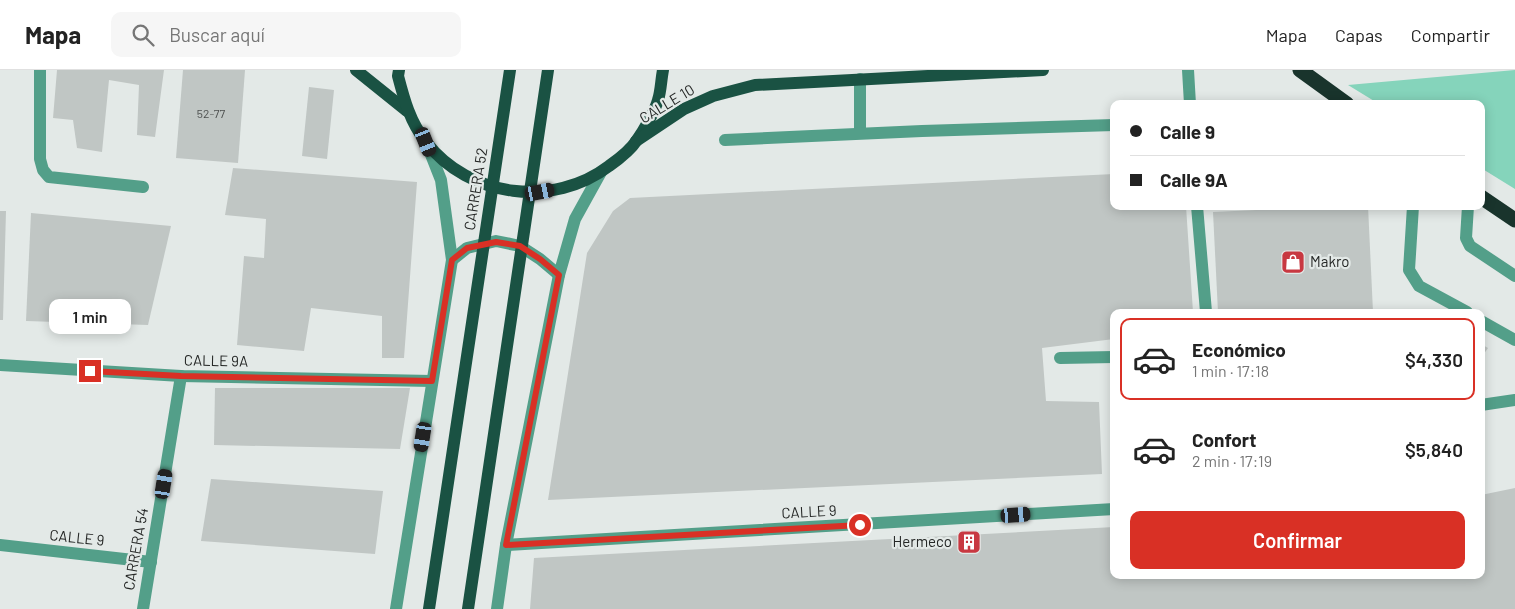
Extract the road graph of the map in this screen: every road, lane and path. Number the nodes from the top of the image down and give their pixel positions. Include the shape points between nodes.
1 (40, 70) edge
2 (356, 70) edge
3 (398, 70) edge
4 (510, 70) edge
5 (548, 70) edge
6 (663, 70) edge
7 (1043, 70) edge
8 (1188, 70) edge
9 (1300, 70) edge
10 (860, 79) junction
11 (1190, 100) edge
12 (1341, 100) edge
13 (408, 111) junction
14 (1110, 125) edge
15 (860, 134) junction
16 (725, 140) dead end
17 (636, 141) junction
18 (426, 142) junction
19 (601, 172) junction
20 (143, 187) dead end
21 (1485, 200) edge
22 (1197, 210) edge
23 (1413, 210) edge
24 (1468, 210) edge
25 (1515, 220) edge
26 (452, 260) junction
27 (559, 275) junction
28 (1515, 276) edge
29 (1206, 309) edge
30 (1462, 309) edge
31 (1485, 323) edge
32 (1515, 340) edge
33 (1110, 357) edge
34 (1060, 358) dead end
35 (0, 365) edge
36 (181, 376) junction
37 (432, 381) junction
38 (1515, 400) edge
39 (1485, 404) edge
40 (1110, 509) edge
41 (0, 545) edge
42 (506, 545) junction
43 (150, 562) junction
44 (143, 609) edge
45 (396, 609) edge
46 (429, 609) edge
47 (468, 609) edge
48 (497, 609) edge

1 - 20 street via 40,159 43,170 49,176
2 - 13 main road
3 - 13 main road
4 - 46 main road, CARRERA 52, bridge
5 - 47 main road, bridge
6 - 17 main road via 658,101
7 - 10 main road, CALLE 10
8 - 11 street
9 - 12 highway
10 - 15 street
10 - 17 main road, CALLE 10 via 755,85 712,96 684,109
13 - 18 main road
14 - 15 street
15 - 16 street
17 - 19 main road
18 - 19 main road via 449,165 476,182 507,191 540,192 572,186
18 - 26 street, CARRERA 52 via 441,180
19 - 27 street via 575,219
21 - 25 highway
22 - 29 street
23 - 30 street via 1409,270 1420,286
24 - 28 street via 1466,238 1470,246
26 - 27 street via 467,248 496,242 520,246
26 - 37 street, CARRERA 52
27 - 42 street
31 - 32 street
33 - 34 street
35 - 36 street, CALLE 9A
36 - 37 street, CALLE 9A
36 - 43 street, CARRERA 54
37 - 45 street, CARRERA 52
38 - 39 street
40 - 42 street, CALLE 9
41 - 43 street, CALLE 9
42 - 48 street
43 - 44 street, CARRERA 54

